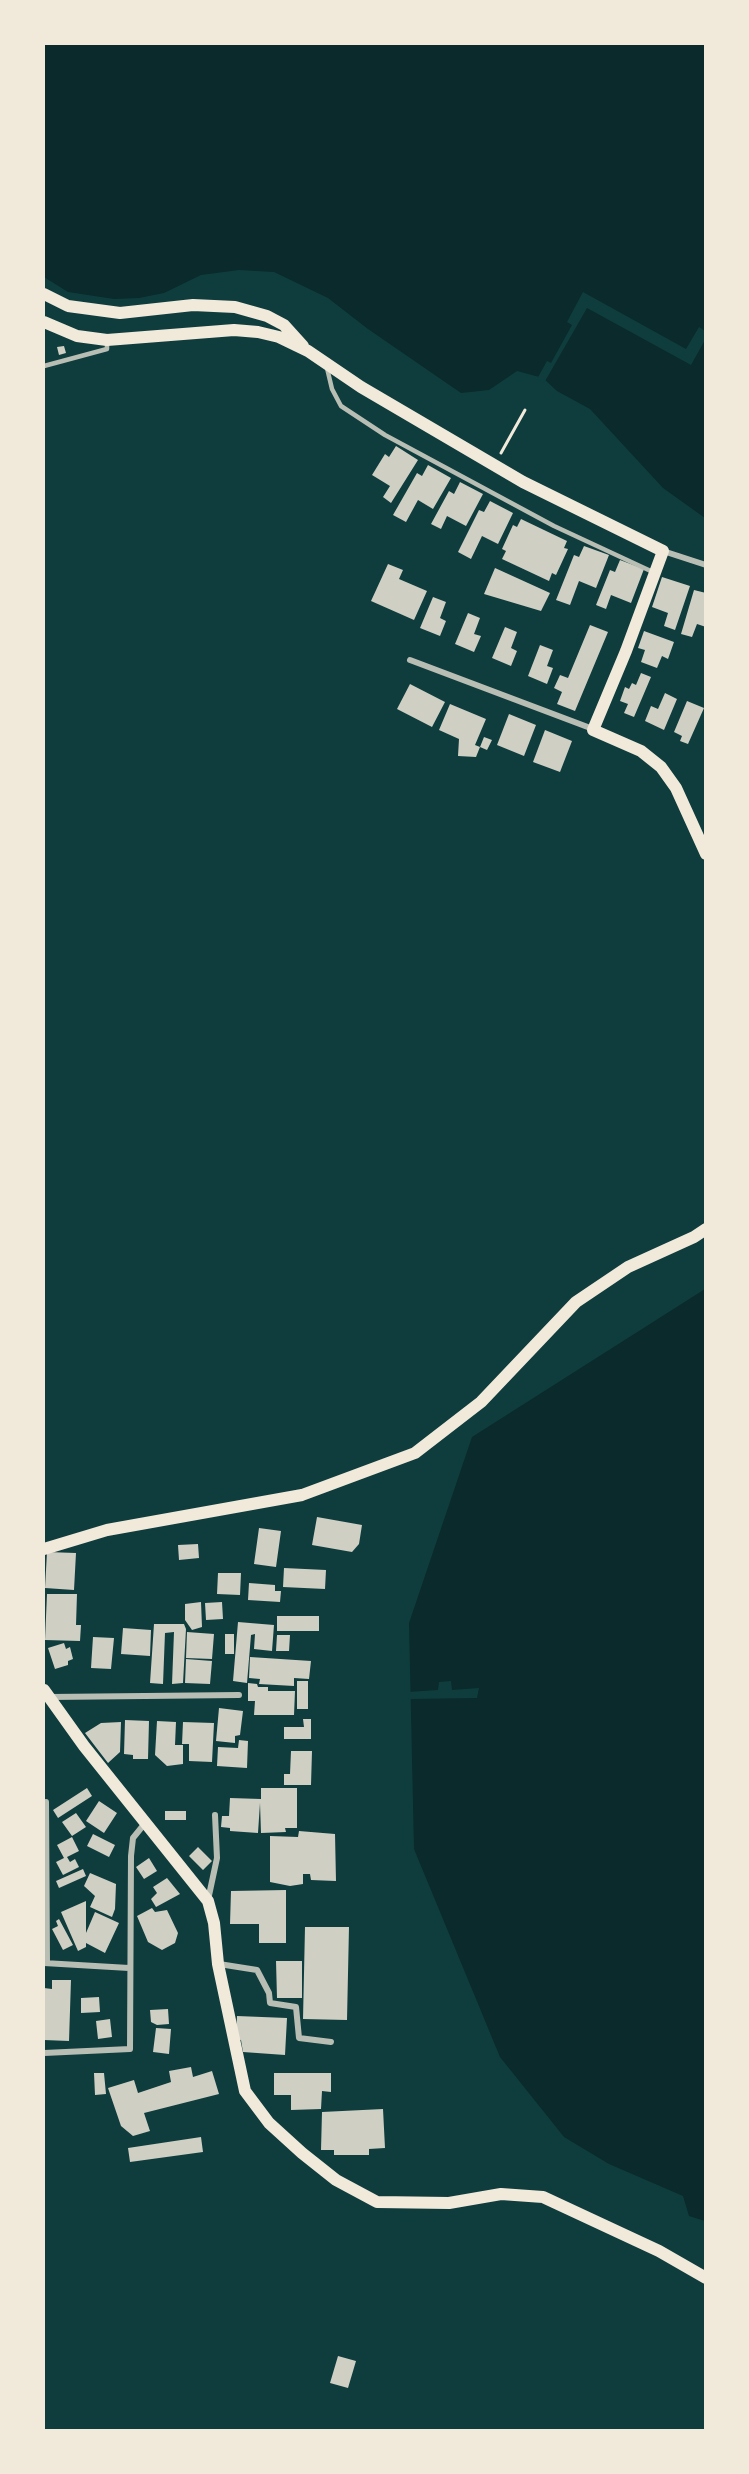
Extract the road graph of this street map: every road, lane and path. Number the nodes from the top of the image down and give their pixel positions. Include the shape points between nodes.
1 (44, 294) edge
2 (44, 322) edge
3 (107, 340) junction
4 (308, 351) junction
5 (325, 362) junction
6 (44, 366) edge
7 (525, 410) dead end
8 (494, 466) junction
9 (663, 551) junction
10 (705, 565) edge
11 (655, 573) junction
12 (410, 660) dead end
13 (593, 730) junction
14 (705, 854) edge
15 (705, 1229) edge
16 (44, 1549) edge
17 (45, 1695) edge
18 (239, 1695) dead end
19 (46, 1802) dead end
20 (215, 1815) dead end
21 (146, 1822) junction
22 (208, 1901) junction
23 (45, 1962) edge
24 (218, 1964) junction
25 (129, 1968) junction
26 (331, 2042) dead end
27 (44, 2053) edge
28 (705, 2278) edge

1 - 4 main road via 68,306 120,313 193,305 235,307 284,325
2 - 3 main road via 77,336
3 - 4 main road via 234,330 258,332
3 - 6 lane via 107,350
4 - 5 main road
5 - 8 main road
5 - 11 lane via 341,406 385,435 554,526
7 - 8 path
8 - 9 main road
9 - 10 street
9 - 11 main road
11 - 13 main road
12 - 13 street
13 - 14 main road via 641,751 661,767 676,788
15 - 16 main road via 694,1238 628,1267 576,1302 481,1402 415,1453 302,1495 107,1530
17 - 18 street
17 - 21 main road
19 - 23 street
20 - 22 street via 217,1858
21 - 22 main road
21 - 25 street via 133,1838
22 - 24 main road
23 - 25 street
24 - 26 street via 257,1970 270,2003 296,2007 299,2038
24 - 28 main road via 245,2091 269,2123 336,2180 377,2202 449,2203 501,2194 543,2197 659,2251
25 - 27 street via 130,2049

